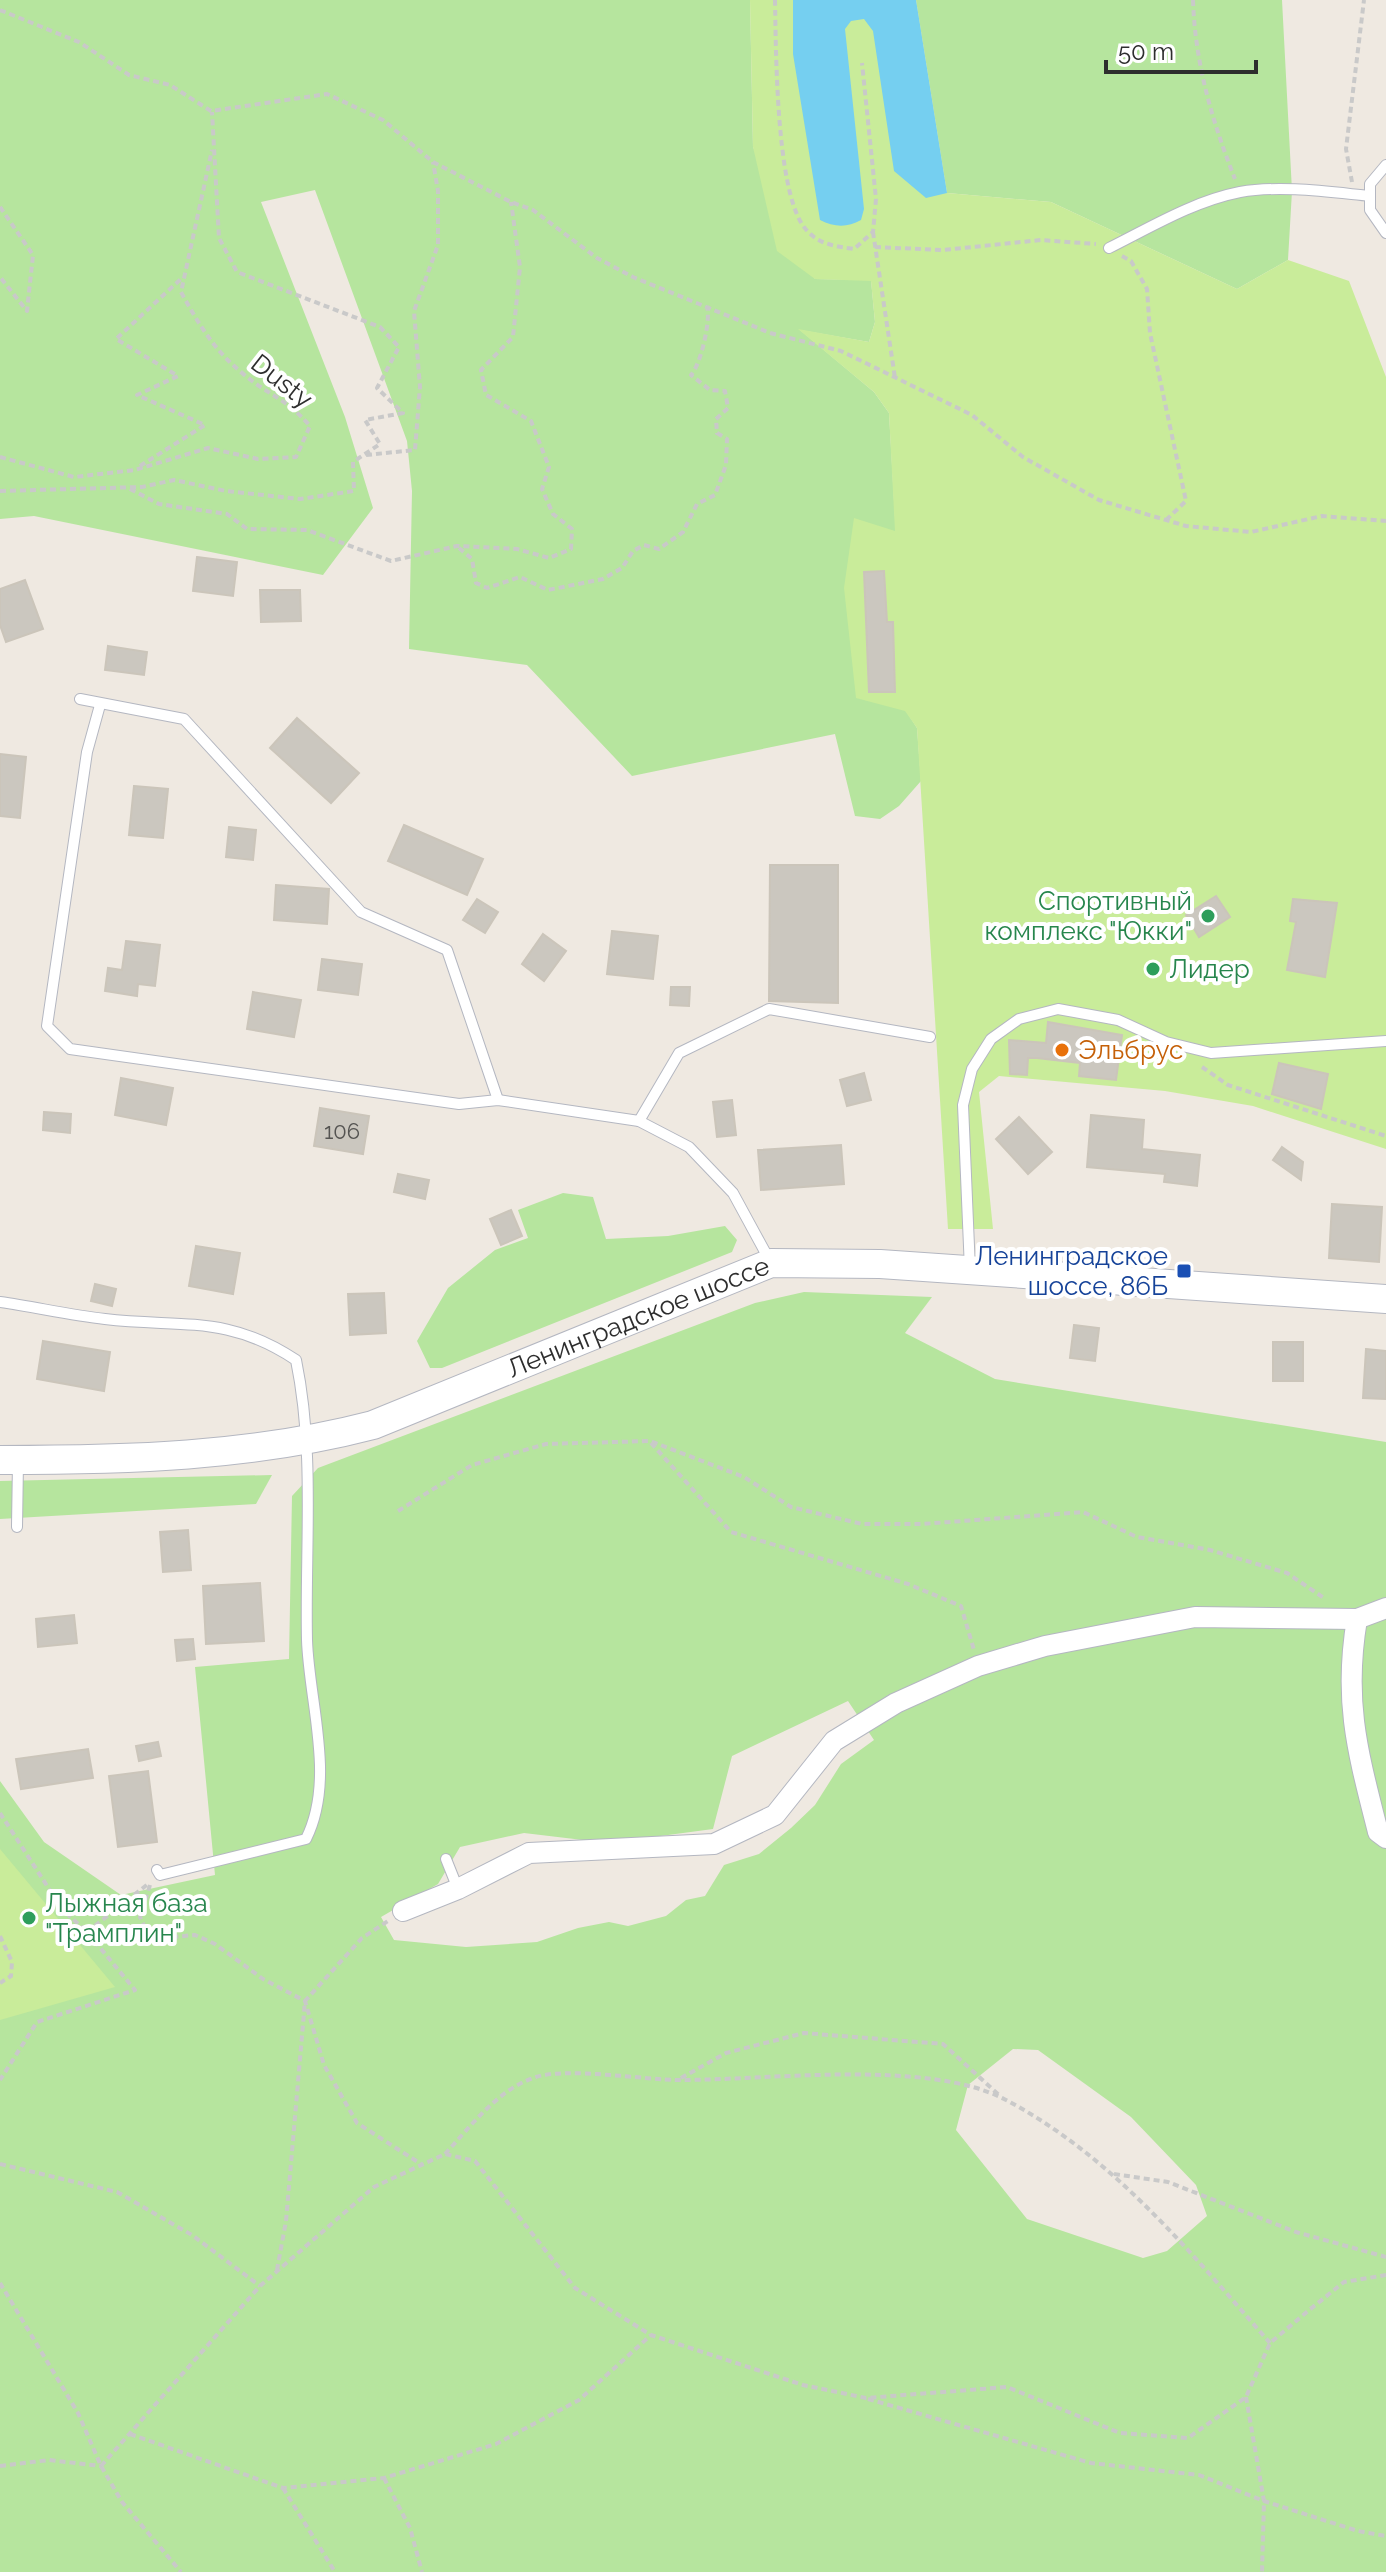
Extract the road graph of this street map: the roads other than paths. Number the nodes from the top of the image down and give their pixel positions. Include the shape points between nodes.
1 (1386, 165) edge
2 (1370, 196) junction
3 (1386, 233) edge
4 (1109, 248) road end
5 (80, 699) dead end
6 (100, 705) junction
7 (930, 1037) dead end
8 (1386, 1041) edge
9 (498, 1100) junction
10 (639, 1121) junction
11 (771, 1263) junction
12 (969, 1272) junction
13 (1386, 1299) edge
14 (0, 1302) edge
15 (307, 1443) junction
16 (9, 1460) edge
17 (17, 1527) dead end
18 (1386, 1608) edge
19 (1357, 1619) junction
20 (1386, 1838) edge
21 (446, 1859) dead end
22 (157, 1870) dead end
23 (458, 1889) junction
24 (403, 1911) road end

1 - 2 lane via 1370,184
2 - 3 lane via 1370,210
2 - 4 lane via 1241,192 1178,213
5 - 6 lane
6 - 9 lane via 184,719 361,912 447,950
6 - 9 lane via 87,752 47,1026 70,1049 459,1104
7 - 10 lane via 769,1009 679,1053
8 - 12 lane via 1211,1053 1166,1042 1118,1020 1058,1009 1019,1019 991,1039 972,1069 963,1105
9 - 10 lane
10 - 11 lane via 689,1147 733,1193
11 - 12 main road, Ленинградское шоссе
11 - 15 main road, Ленинградское шоссе via 373,1425
12 - 13 main road, Ленинградское шоссе
14 - 15 lane via 107,1319 224,1326 270,1343 296,1360
15 - 16 main road, Ленинградское шоссе via 201,1456
15 - 22 lane via 307,1644 317,1705 314,1824 306,1839 160,1875
16 - 17 lane
18 - 19 street
19 - 20 street via 1351,1658 1353,1734 1378,1832
19 - 23 street via 1195,1617 1045,1646 978,1666 896,1703 834,1741 775,1815 714,1844 529,1853
21 - 23 lane
23 - 24 street

